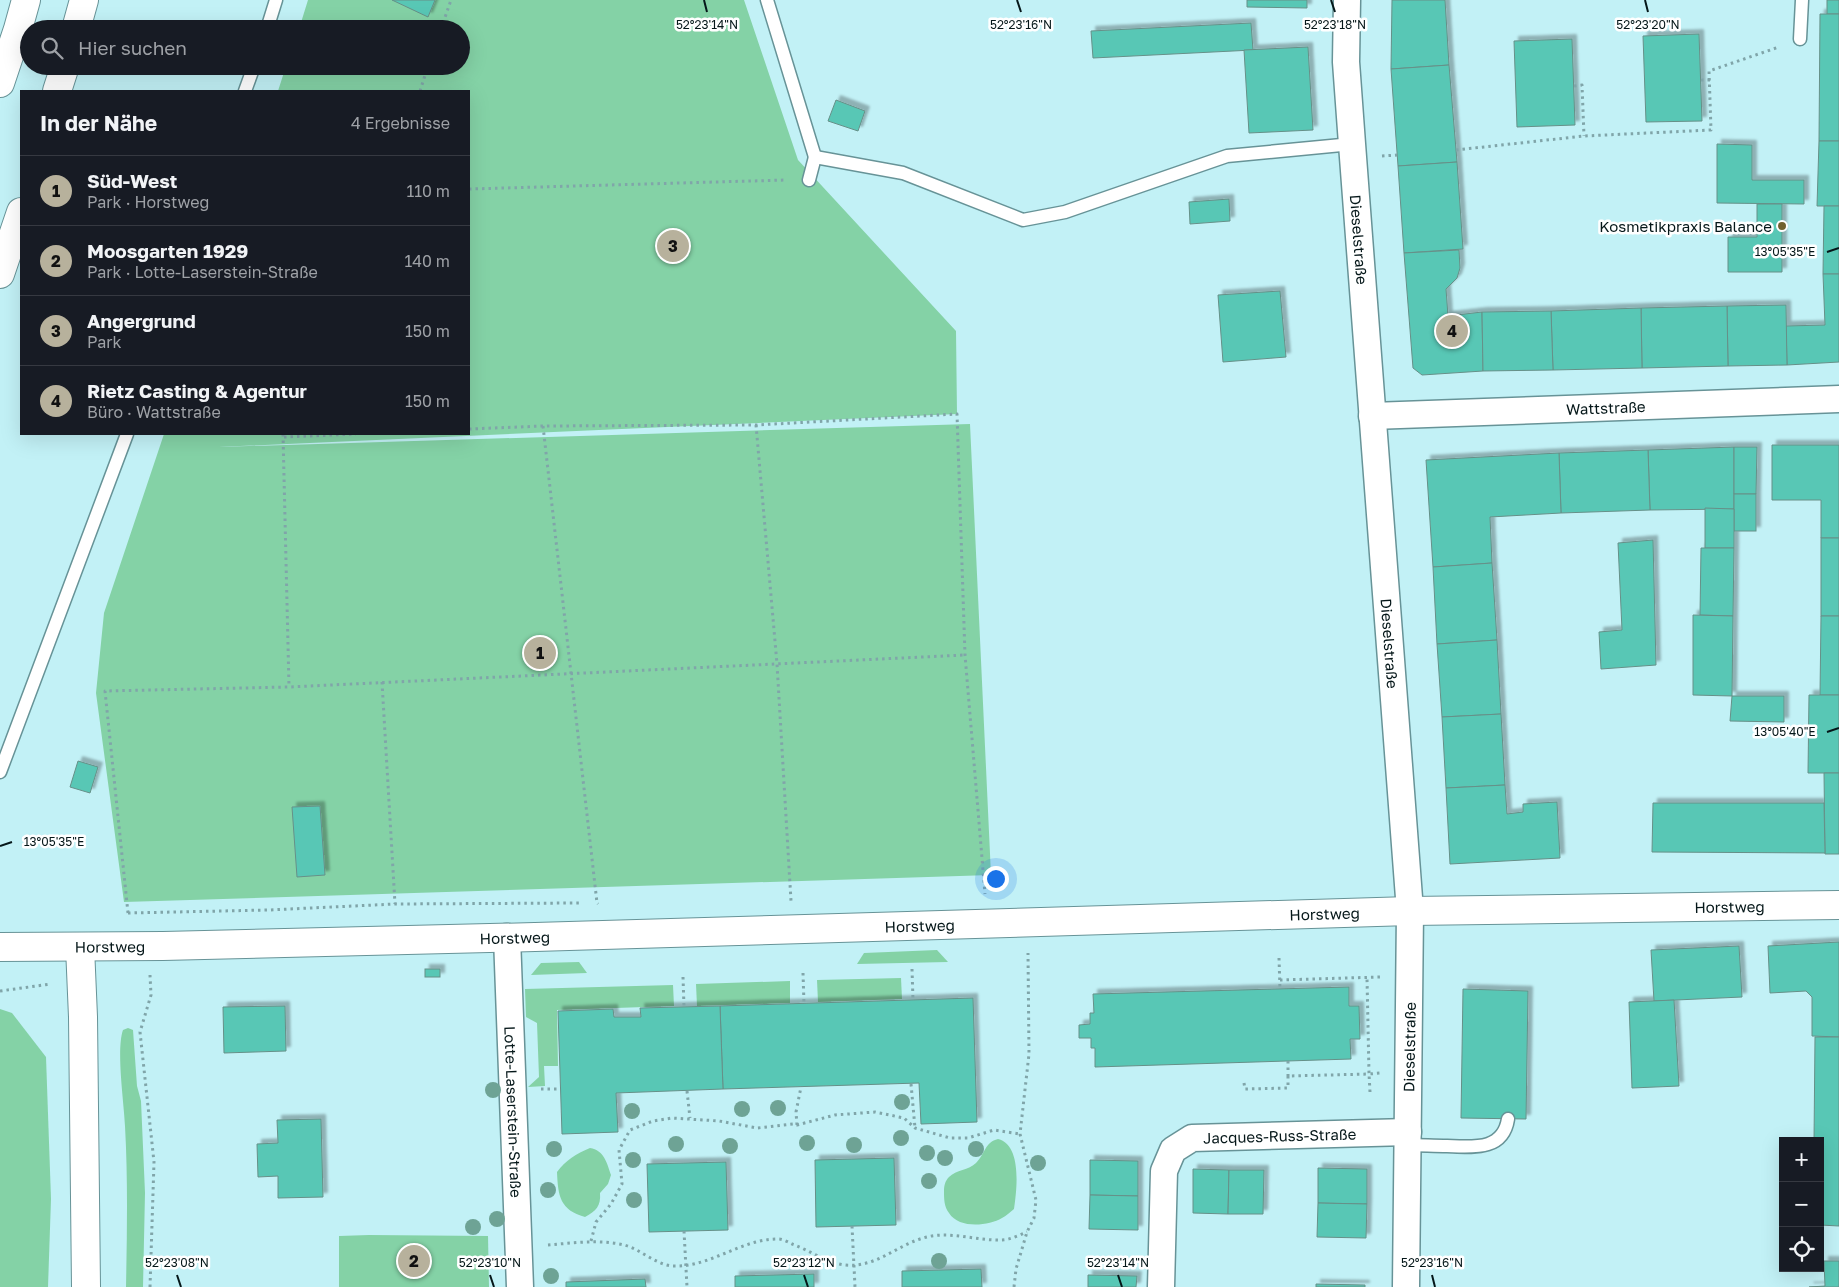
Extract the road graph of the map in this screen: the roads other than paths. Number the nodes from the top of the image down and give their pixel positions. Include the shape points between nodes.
1 (18, 0) edge
2 (26, 0) edge
3 (84, 0) edge
4 (276, 0) edge
5 (767, 0) edge
6 (1347, 0) edge
7 (1802, 0) edge
8 (20, 20) edge
9 (78, 20) edge
10 (269, 20) edge
11 (20, 22) edge
12 (18, 29) junction
13 (1800, 39) road end
14 (61, 75) edge
15 (251, 75) edge
16 (0, 83) edge
17 (57, 90) edge
18 (245, 90) edge
19 (1352, 144) junction
20 (816, 157) junction
21 (809, 180) road end
22 (20, 215) edge
23 (0, 274) edge
24 (1839, 399) edge
25 (1372, 416) junction
26 (127, 435) edge
27 (0, 772) edge
28 (1839, 905) edge
29 (1410, 911) junction
30 (506, 937) junction
31 (0, 947) edge
32 (80, 947) junction
33 (1508, 1119) dead end
34 (1408, 1138) junction
35 (86, 1287) edge
36 (520, 1287) edge
37 (1161, 1287) edge
38 (1406, 1287) edge

1 - 12 main road
2 - 8 main road
3 - 9 main road
4 - 10 lane
5 - 20 lane
6 - 19 street, Dieselstraße via 1346,62
7 - 13 lane
11 - 12 main road
12 - 16 main road
14 - 17 main road
15 - 18 lane
19 - 20 lane via 1227,156 1065,212 1023,220 903,173
19 - 25 street, Dieselstraße
20 - 21 lane
22 - 23 main road
24 - 25 street, Wattstraße
25 - 29 street, Dieselstraße
26 - 27 lane
28 - 29 main road, Horstweg
29 - 30 main road, Horstweg
29 - 34 street, Dieselstraße
30 - 32 main road, Horstweg
30 - 36 street, Lotte-Laserstein-Straße
31 - 32 main road, Horstweg
32 - 35 main road
33 - 34 lane via 1503,1134 1487,1145 1475,1147
34 - 37 street, Jacques-Russ-Straße via 1192,1138 1173,1150 1164,1171
34 - 38 street, Dieselstraße

